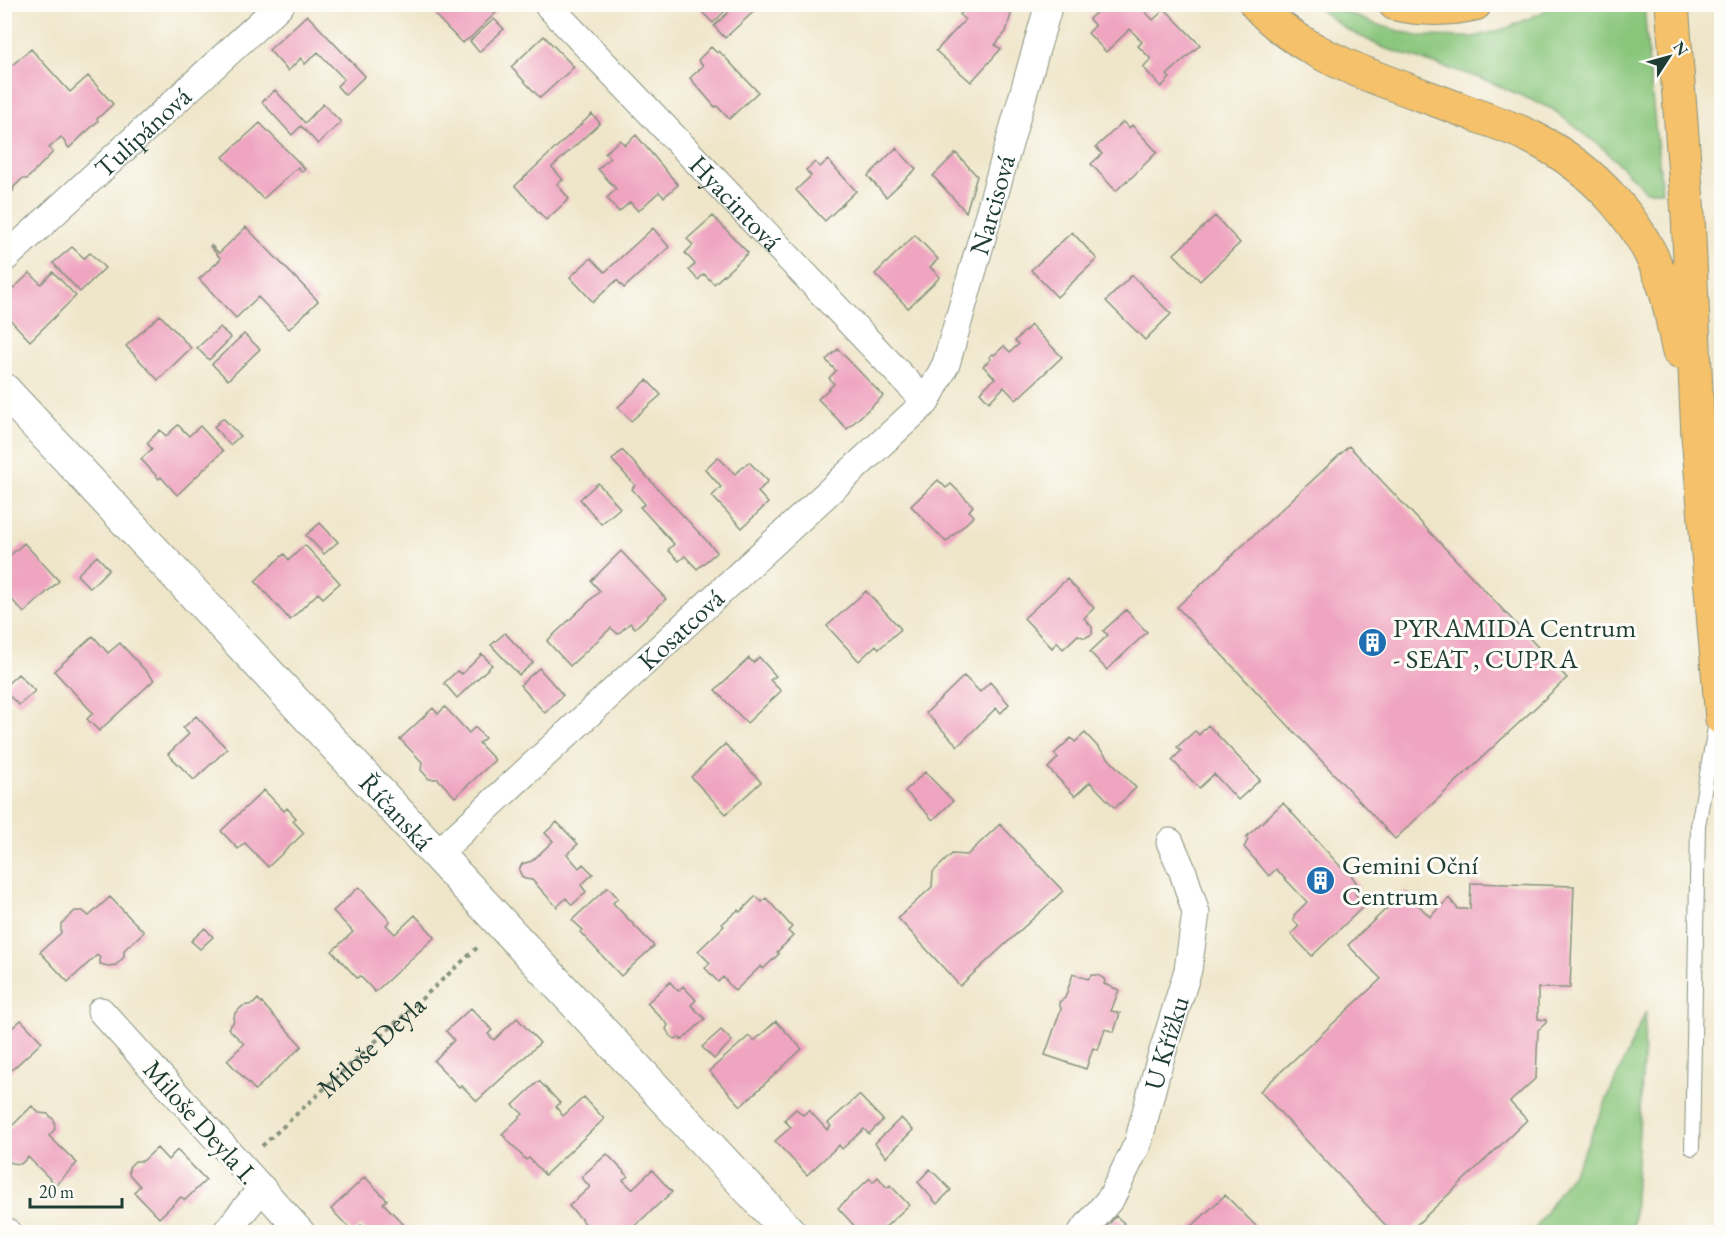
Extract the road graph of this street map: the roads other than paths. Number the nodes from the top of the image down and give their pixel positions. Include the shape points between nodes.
1 (281, 4) edge
2 (547, 4) edge
3 (1049, 4) edge
4 (1256, 4) edge
5 (1395, 4) edge
6 (1474, 4) edge
7 (1672, 4) edge
8 (4, 259) edge
9 (4, 390) edge
10 (926, 402) junction
11 (1698, 436) junction
12 (1720, 711) edge
13 (1170, 842) dead end
14 (436, 855) junction
15 (101, 1011) dead end
16 (1692, 1148) dead end
17 (262, 1188) junction
18 (226, 1233) edge
19 (301, 1233) edge
20 (789, 1233) edge
21 (1082, 1233) edge

1 - 8 street, Tulipánová
2 - 10 street, Hyacintová
3 - 10 street, Narcisová via 945,363
4 - 11 highway via 1300,40 1358,71 1542,143 1573,163 1611,196 1640,236 1665,290
5 - 6 highway via 1427,9
7 - 11 highway via 1688,215
9 - 14 street, Říčanská
10 - 14 street, Kosatcová
11 - 12 highway
12 - 16 lane via 1698,826
13 - 21 street, U Křížku via 1196,913 1188,970 1138,1143 1111,1198
14 - 20 street, Říčanská
15 - 17 street, Miloše Deyla Ⅰ.
17 - 18 street
17 - 19 street, Miloše Deyla Ⅰ.

